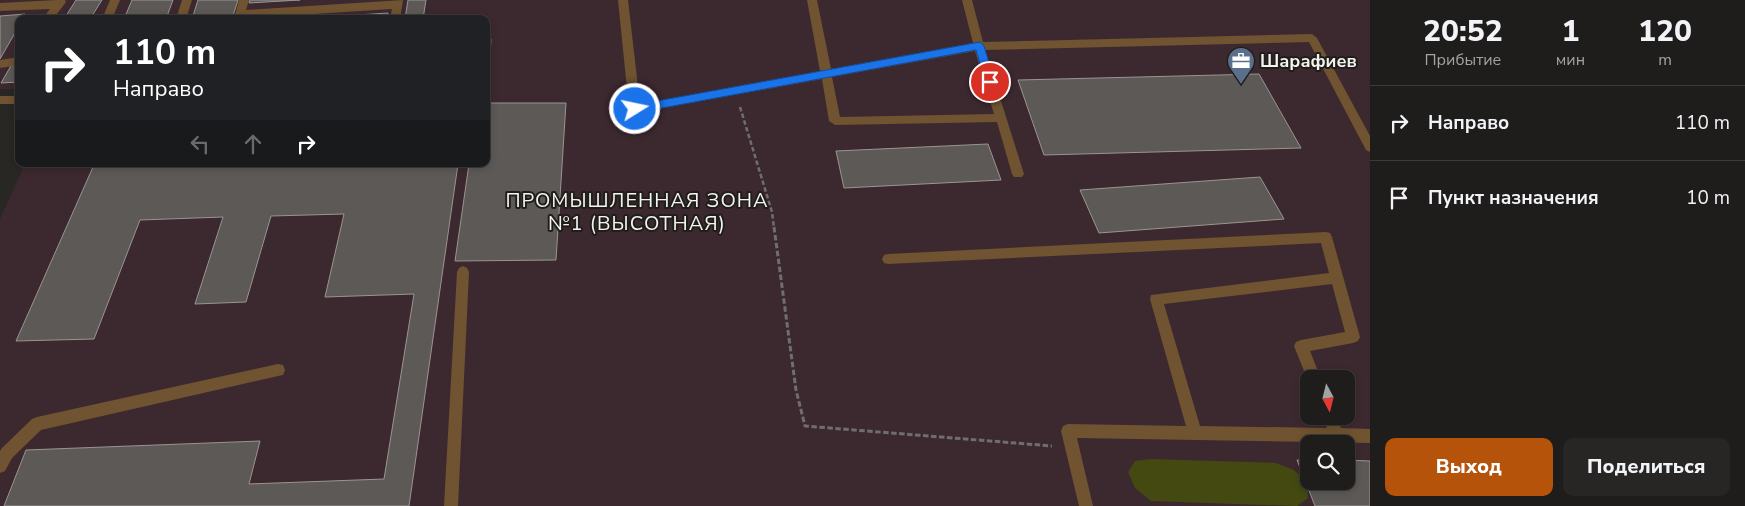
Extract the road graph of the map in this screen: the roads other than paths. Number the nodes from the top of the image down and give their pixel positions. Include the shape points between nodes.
1 (116, 0) edge
2 (187, 0) edge
3 (244, 0) edge
4 (624, 0) edge
5 (812, 0) edge
6 (967, 0) edge
7 (397, 2) edge
8 (61, 3) edge
9 (0, 7) edge
10 (50, 15) edge
11 (109, 15) edge
12 (182, 15) edge
13 (240, 15) edge
14 (251, 15) edge
15 (395, 15) edge
16 (980, 46) junction
17 (826, 74) junction
18 (0, 100) edge
19 (15, 100) edge
20 (1001, 118) junction
21 (1370, 147) edge
22 (1018, 174) dead end
23 (888, 259) dead end
24 (463, 272) dead end
25 (1337, 278) junction
26 (278, 370) dead end
27 (1310, 370) edge
28 (1195, 433) junction
29 (1300, 435) edge
30 (1355, 436) edge
31 (1370, 436) edge
32 (0, 466) edge
33 (451, 506) edge
34 (1086, 506) edge

1 - 11 lane
2 - 12 lane
3 - 13 lane
4 - 17 lane via 635,109
5 - 17 lane
6 - 16 lane
7 - 14 lane
7 - 15 lane
8 - 9 lane
8 - 10 lane
16 - 17 lane
16 - 20 lane
16 - 21 lane via 1312,38
17 - 20 lane via 835,121
18 - 19 lane
20 - 22 lane
23 - 25 lane via 1326,237
24 - 33 lane
25 - 27 lane via 1353,337 1301,346
25 - 28 lane via 1156,298
26 - 32 lane via 37,424 7,453
28 - 29 lane
28 - 34 lane via 1068,431
30 - 31 lane

